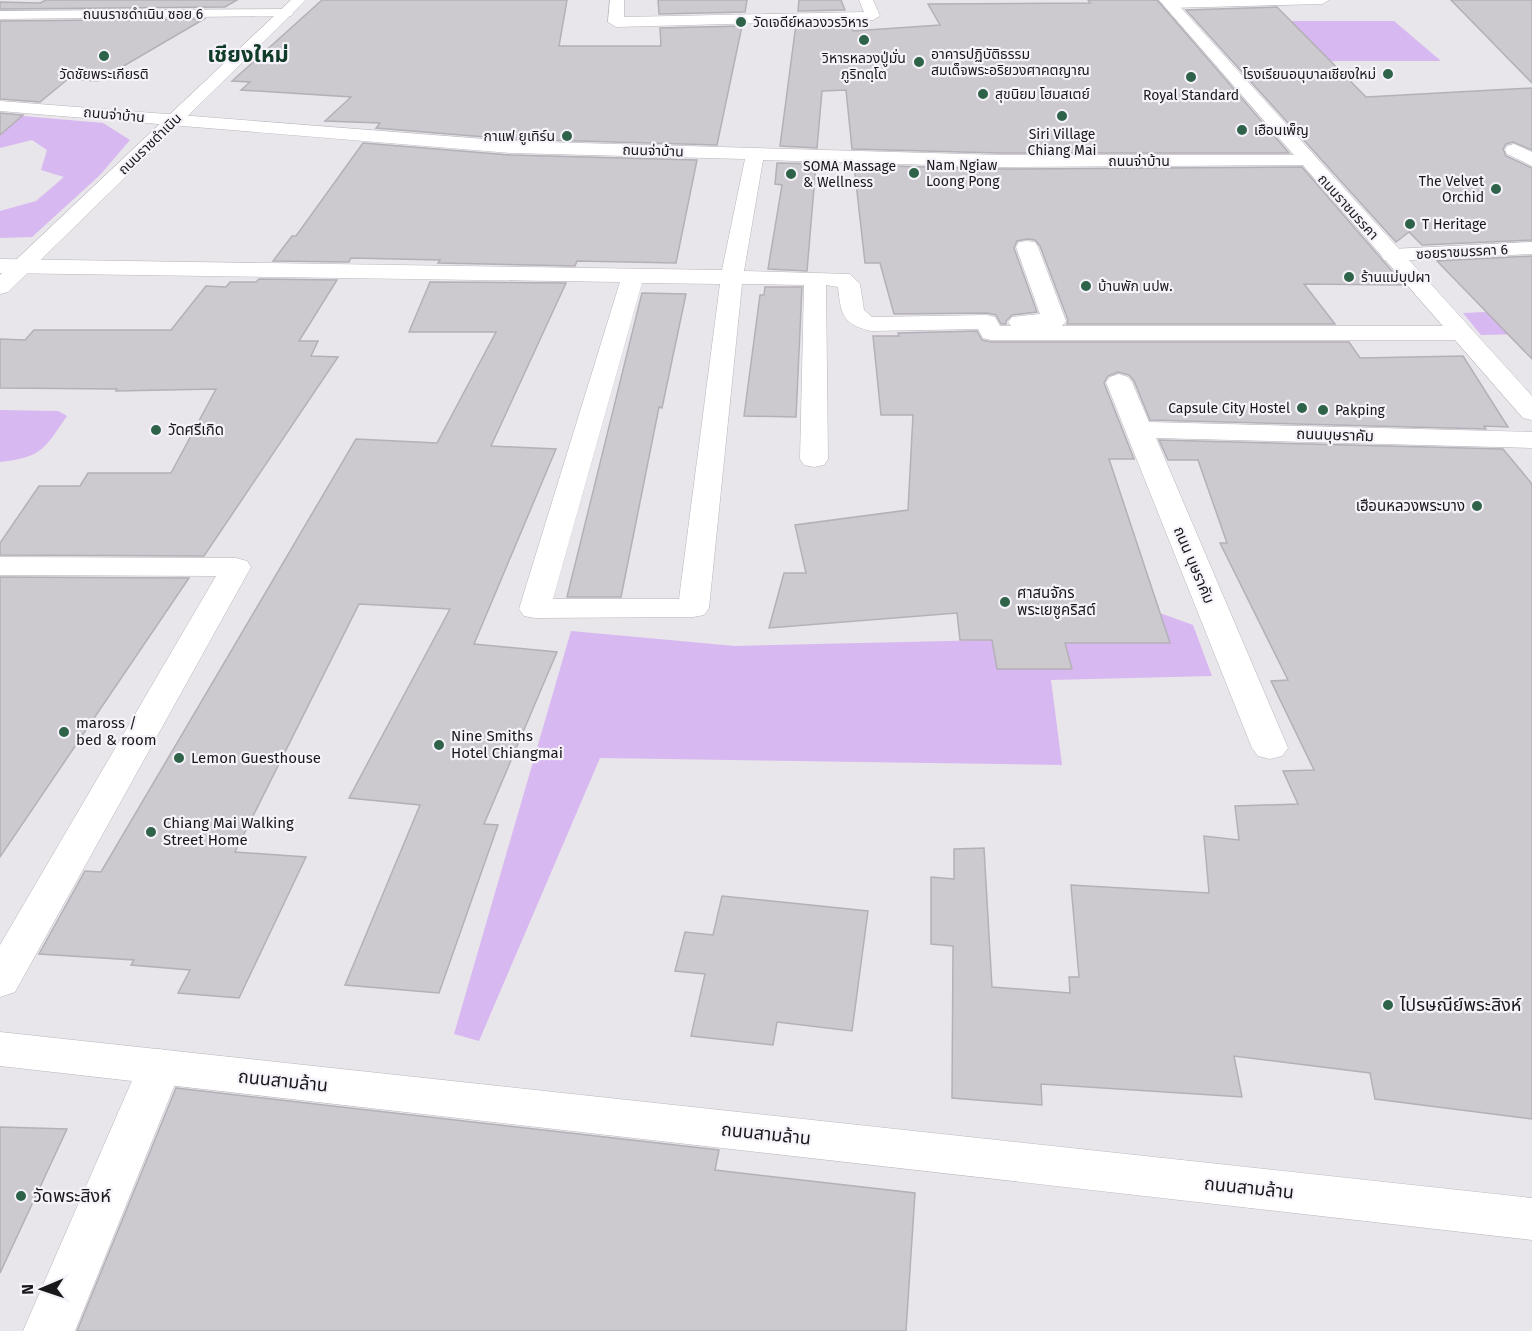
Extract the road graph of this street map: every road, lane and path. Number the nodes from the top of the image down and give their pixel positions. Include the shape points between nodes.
1 (298, 0) edge
2 (617, 0) edge
3 (866, 0) edge
4 (1322, 0) edge
5 (1168, 2) edge
6 (286, 13) junction
7 (0, 15) edge
8 (0, 105) edge
9 (174, 121) junction
10 (1514, 150) dead end
11 (755, 154) junction
12 (1532, 160) edge
13 (1307, 161) junction
14 (1027, 247) dead end
15 (1532, 248) edge
16 (1392, 255) junction
17 (23, 265) junction
18 (0, 266) edge
19 (633, 276) junction
20 (732, 278) junction
21 (815, 279) junction
22 (0, 287) edge
23 (987, 322) junction
24 (1461, 333) junction
25 (1119, 382) dead end
26 (1532, 412) edge
27 (1138, 430) junction
28 (1532, 440) edge
29 (814, 459) dead end
30 (0, 566) edge
31 (1270, 748) dead end
32 (0, 981) edge
33 (0, 1049) edge
34 (160, 1067) junction
35 (1532, 1219) edge
36 (50, 1331) edge

1 - 6 street, ถนนราชดำเนิน
2 - 3 street via 616,22 873,16
4 - 5 street
5 - 13 street, ถนนราชมรรคา
6 - 7 street, ถนนราชดำเนิน ซอย 6
6 - 9 street, ถนนราชดำเนิน
8 - 9 street, ถนนจ่าบ้าน
9 - 11 street, ถนนจ่าบ้าน via 511,147
9 - 17 street, ถนนราชดำเนิน
10 - 12 street
11 - 13 street, ถนนจ่าบ้าน via 1000,161
11 - 20 street
13 - 16 street, ถนนราชมรรคา
14 - 23 street via 1054,321
15 - 16 street, ซอยราชมรรคา 6
16 - 24 street, ถนนราชมรรคา
17 - 18 street
17 - 19 street
17 - 22 street, ถนนราชดำเนิน
19 - 20 street
19 - 20 street via 535,609 693,608
20 - 21 street
21 - 23 street via 842,279 849,284 853,316 860,322
21 - 29 street
23 - 24 street via 991,333
24 - 26 street, ถนนราชมรรคา
25 - 27 street, ถนน บุษราคัม
27 - 28 street, ถนนบุษราคัม
27 - 31 street, ถนน บุษราคัม
30 - 32 street via 236,567
33 - 34 street, ถนนสามล้าน
34 - 35 street, ถนนสามล้าน
34 - 36 street

